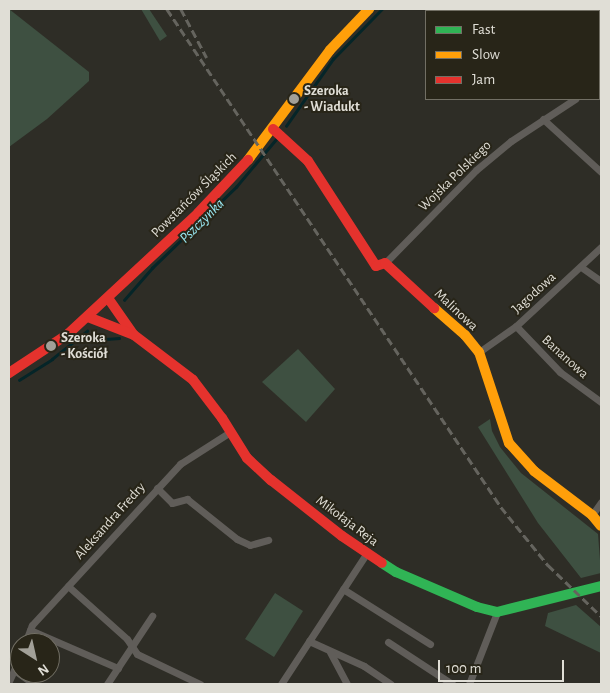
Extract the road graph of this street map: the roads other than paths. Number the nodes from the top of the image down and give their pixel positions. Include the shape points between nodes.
1 (369, 9) edge
2 (573, 100) edge
3 (543, 119) junction
4 (273, 128) junction
5 (601, 172) edge
6 (601, 247) edge
7 (385, 264) junction
8 (581, 267) junction
9 (601, 281) edge
10 (108, 298) junction
11 (88, 317) junction
12 (516, 326) junction
13 (134, 335) junction
14 (479, 352) junction
15 (9, 373) edge
16 (601, 402) edge
17 (230, 432) junction
18 (157, 488) junction
19 (601, 502) edge
20 (592, 514) junction
21 (601, 526) edge
22 (268, 540) dead end
23 (366, 554) junction
24 (68, 586) junction
25 (601, 586) edge
26 (343, 589) junction
27 (497, 612) junction
28 (152, 616) dead end
29 (30, 630) junction
30 (29, 633) edge
31 (309, 642) junction
32 (388, 642) dead end
33 (430, 644) dead end
34 (133, 646) junction
35 (330, 652) junction
36 (118, 668) junction
37 (107, 684) edge
38 (200, 684) edge
39 (281, 684) edge
40 (347, 684) edge
41 (391, 684) edge
42 (452, 684) edge
43 (469, 684) edge

1 - 4 street, Powstańców Śląskich via 330,50
2 - 3 street, Wojska Polskiego
3 - 5 street
3 - 7 street, Wojska Polskiego via 476,170
4 - 7 street, Malinowa via 308,160 376,266
4 - 10 street, Powstańców Śląskich via 244,165 198,213
6 - 8 street, Jagodowa
7 - 14 street, Malinowa via 465,335
8 - 9 street
8 - 12 street, Jagodowa
10 - 11 street, Powstańców Śląskich
10 - 13 street, Mikołaja Reja
11 - 13 street, Mikołaja Reja
11 - 15 street, Powstańców Śląskich via 39,356
12 - 14 street, Jagodowa
12 - 16 street, Bananowa via 542,356
13 - 17 street, Mikołaja Reja via 193,380
14 - 20 street, Malinowa via 502,426 512,447 530,467
17 - 18 street, Aleksandra Fredry via 180,464
17 - 23 street, Mikołaja Reja via 247,458 271,480
18 - 22 street via 172,503 187,499 250,545
18 - 24 street, Aleksandra Fredry
19 - 20 street
20 - 21 street, Malinowa
23 - 26 street
23 - 27 street, Mikołaja Reja via 396,572 477,608
24 - 29 street, Aleksandra Fredry
24 - 34 street
25 - 27 street, Mikołaja Reja
26 - 31 street
26 - 33 street
27 - 43 street
28 - 34 street
29 - 30 street, Aleksandra Fredry
29 - 36 street
31 - 35 street
31 - 39 street
32 - 42 street
34 - 36 street
34 - 38 street via 137,654
35 - 40 street
35 - 41 street via 364,666
36 - 37 street

